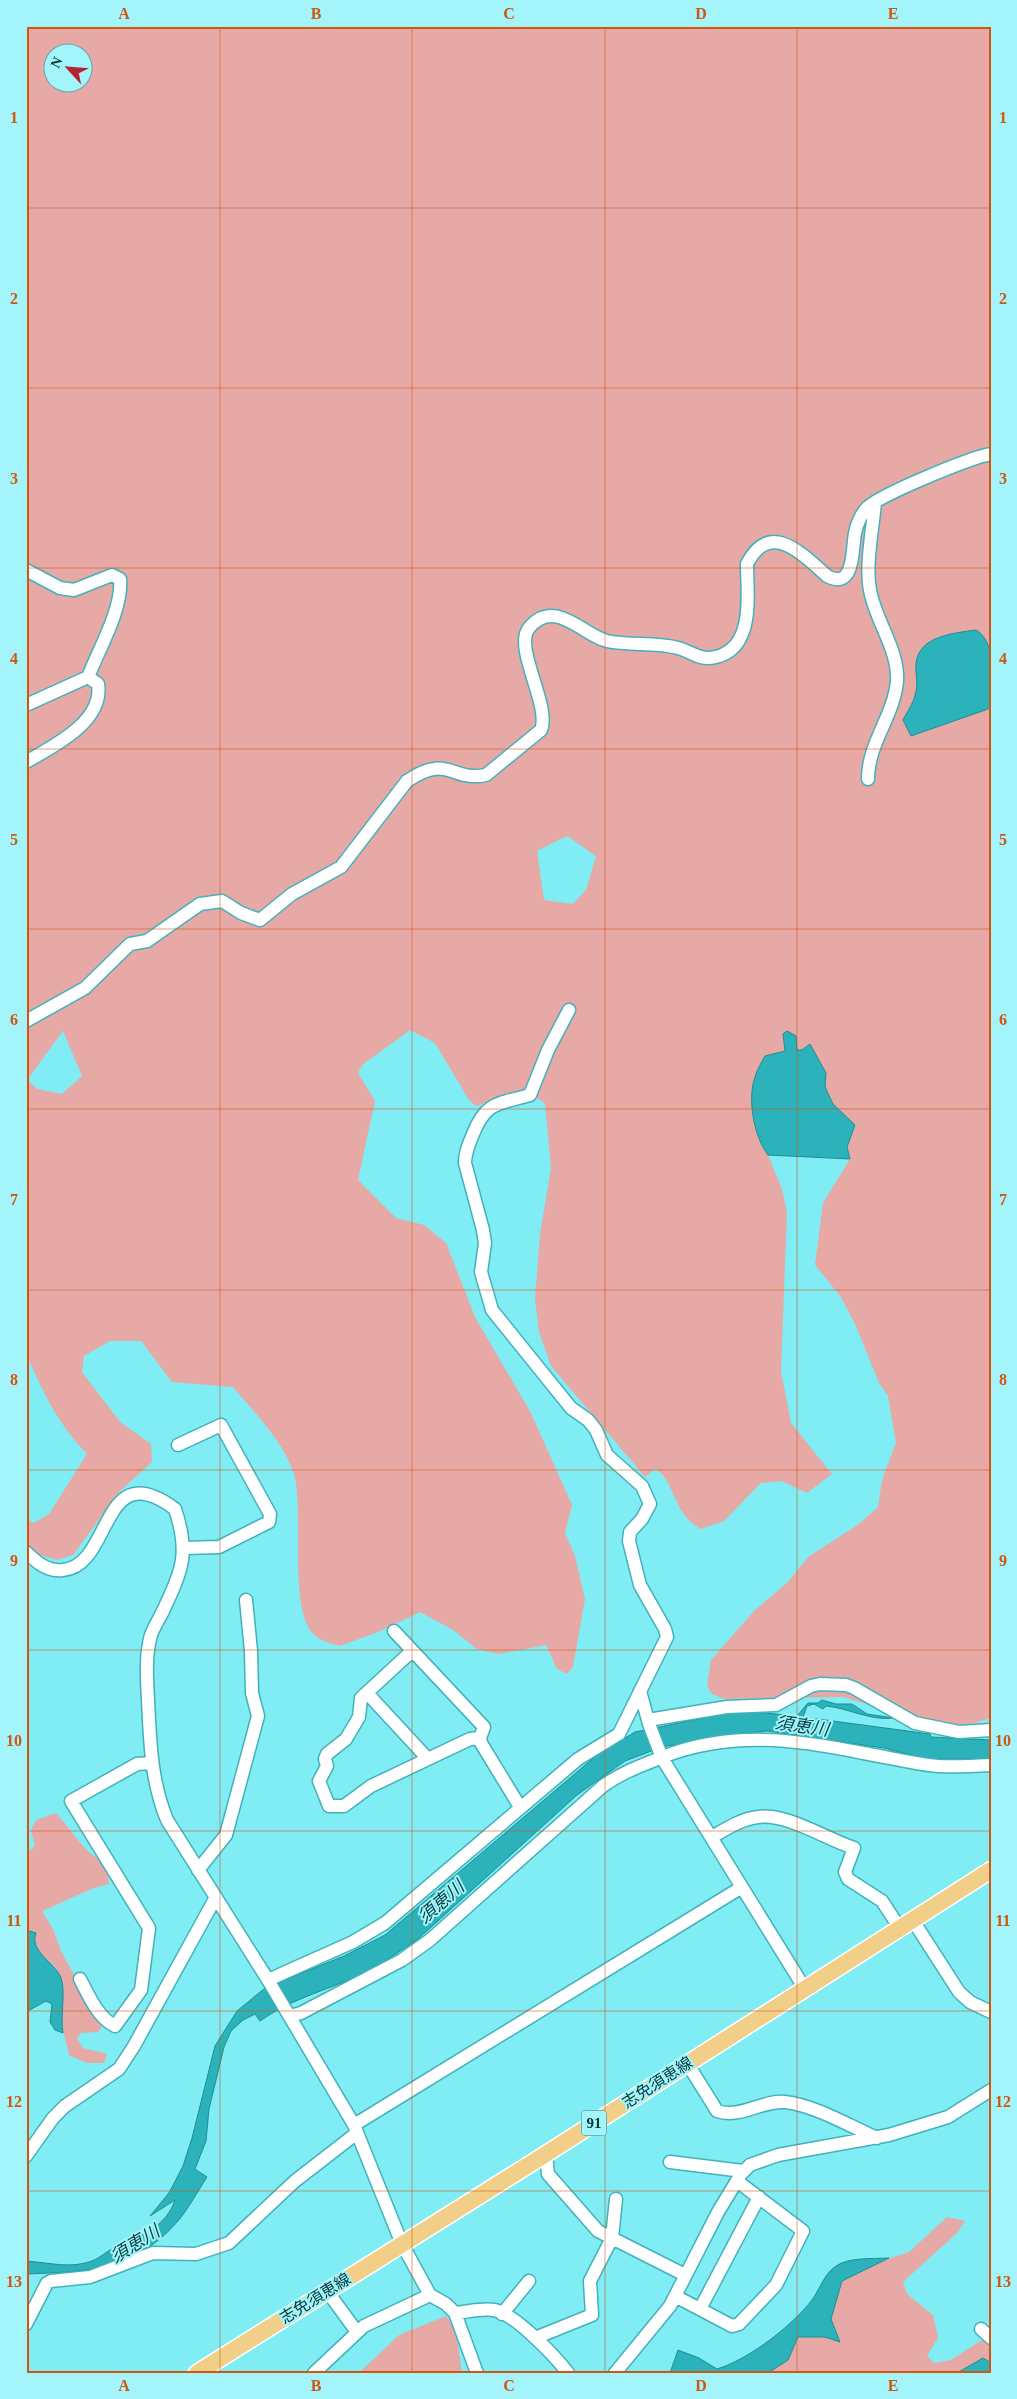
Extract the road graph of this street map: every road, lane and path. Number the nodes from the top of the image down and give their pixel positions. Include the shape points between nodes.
1 (991, 454) edge
2 (875, 502) junction
3 (26, 570) edge
4 (88, 677) junction
5 (26, 705) edge
6 (26, 762) edge
7 (868, 779) dead end
8 (569, 1010) dead end
9 (26, 1021) edge
10 (178, 1445) dead end
11 (183, 1548) junction
12 (26, 1552) edge
13 (246, 1600) dead end
14 (394, 1631) dead end
15 (412, 1651) junction
16 (640, 1692) junction
17 (367, 1693) junction
18 (648, 1722) junction
19 (991, 1730) edge
20 (480, 1738) junction
21 (662, 1758) junction
22 (428, 1759) junction
23 (151, 1763) junction
24 (991, 1765) edge
25 (520, 1807) junction
26 (712, 1837) junction
27 (198, 1870) junction
28 (991, 1870) edge
29 (742, 1887) junction
30 (216, 1897) junction
31 (905, 1923) junction
32 (80, 1979) dead end
33 (269, 1982) junction
34 (805, 1989) junction
35 (991, 2012) edge
36 (288, 2013) junction
37 (687, 2063) junction
38 (991, 2090) edge
39 (356, 2129) junction
40 (877, 2138) junction
41 (546, 2154) junction
42 (26, 2156) edge
43 (670, 2162) dead end
44 (740, 2176) junction
45 (759, 2197) junction
46 (616, 2199) dead end
47 (612, 2238) junction
48 (402, 2244) junction
49 (686, 2275) junction
50 (529, 2281) dead end
51 (327, 2291) junction
52 (430, 2295) junction
53 (675, 2296) junction
54 (700, 2309) junction
55 (454, 2313) junction
56 (502, 2314) junction
57 (26, 2324) edge
58 (981, 2329) dead end
59 (357, 2332) junction
60 (535, 2338) junction
61 (991, 2338) edge
62 (196, 2373) edge
63 (314, 2373) edge
64 (477, 2373) edge
65 (568, 2373) edge
66 (614, 2373) edge

1 - 2 street via 953,466
2 - 7 street via 869,587 897,679 894,696 874,745
2 - 9 street via 860,518 850,570 844,577 834,579 827,576 785,544 774,541 752,554 747,564 744,632 740,642 722,655 700,657 670,646 607,641 562,618 538,620 528,628 525,639 544,722 541,730 486,775 475,777 444,768 418,774 407,782 341,868 292,894 260,920 222,901 200,904 147,941 130,944 85,988
3 - 4 street via 60,588 74,590 112,575 120,578 115,610
4 - 5 street
4 - 6 street via 98,684 100,696 92,712 60,742
8 - 16 street via 530,1095 491,1106 484,1112 465,1153 465,1163 483,1230 485,1243 481,1272 492,1310 571,1408 596,1430 607,1456 642,1486 650,1504 630,1532 629,1541 640,1585 667,1637
10 - 11 street via 221,1425 270,1514 269,1522 219,1547
11 - 12 street via 175,1509 151,1495 135,1494 124,1498 113,1510 87,1558 72,1570 45,1568
11 - 23 street via 181,1571 151,1635 147,1662
13 - 27 street via 252,1693 258,1716 226,1835
14 - 15 street
15 - 17 street
15 - 20 street via 484,1727
16 - 18 street
16 - 25 street via 619,1734 578,1759
17 - 22 street
17 - 22 street via 361,1698 359,1717 346,1739 325,1759 327,1766 319,1781 329,1806 344,1806 370,1786
18 - 19 street via 726,1707 776,1705 820,1684 854,1688 915,1723 959,1732
18 - 21 street
20 - 22 street via 470,1739
20 - 25 street
21 - 24 street via 693,1748 755,1738 835,1747 937,1766
21 - 26 street
21 - 36 street via 616,1777 603,1786 430,1940 402,1960 300,2013
23 - 27 street via 167,1820
23 - 32 street via 137,1764 71,1802 149,1928 141,1990 115,2026 107,2022 90,2000
25 - 33 street via 385,1923
26 - 29 street
26 - 31 street via 736,1823 759,1816 793,1822 854,1848 845,1872 848,1879 882,1901
27 - 30 street
28 - 31 main road, 志免須恵線 / 91
29 - 34 street
29 - 39 street
30 - 33 street
30 - 42 street via 119,2069 64,2106
31 - 34 main road, 志免須恵線 / 91
31 - 35 street via 960,1992 970,2002
33 - 36 street
34 - 37 main road, 志免須恵線 / 91
36 - 39 street
37 - 40 street via 717,2111 725,2114 784,2102 806,2107
37 - 41 main road, 志免須恵線 / 91
38 - 40 street via 948,2116
39 - 48 street
39 - 57 street via 229,2243 196,2254 153,2253 90,2277 52,2280 47,2283
40 - 44 street via 778,2154 761,2159
41 - 47 street via 548,2174 577,2209 598,2230
41 - 48 main road, 志免須恵線 / 91
43 - 44 street
44 - 45 street
44 - 49 street
45 - 54 street
45 - 54 street via 804,2231 791,2258 776,2285 739,2324 732,2326
46 - 47 street
47 - 49 street
47 - 60 street via 590,2281 592,2315
48 - 51 main road, 志免須恵線 / 91
48 - 52 street
49 - 53 street
50 - 56 street
51 - 59 street
51 - 62 main road, 志免須恵線 / 91
52 - 55 street
52 - 59 street
53 - 54 street
53 - 66 street
55 - 56 street via 493,2310
55 - 64 street
56 - 60 street
58 - 61 street
59 - 63 street
60 - 65 street

